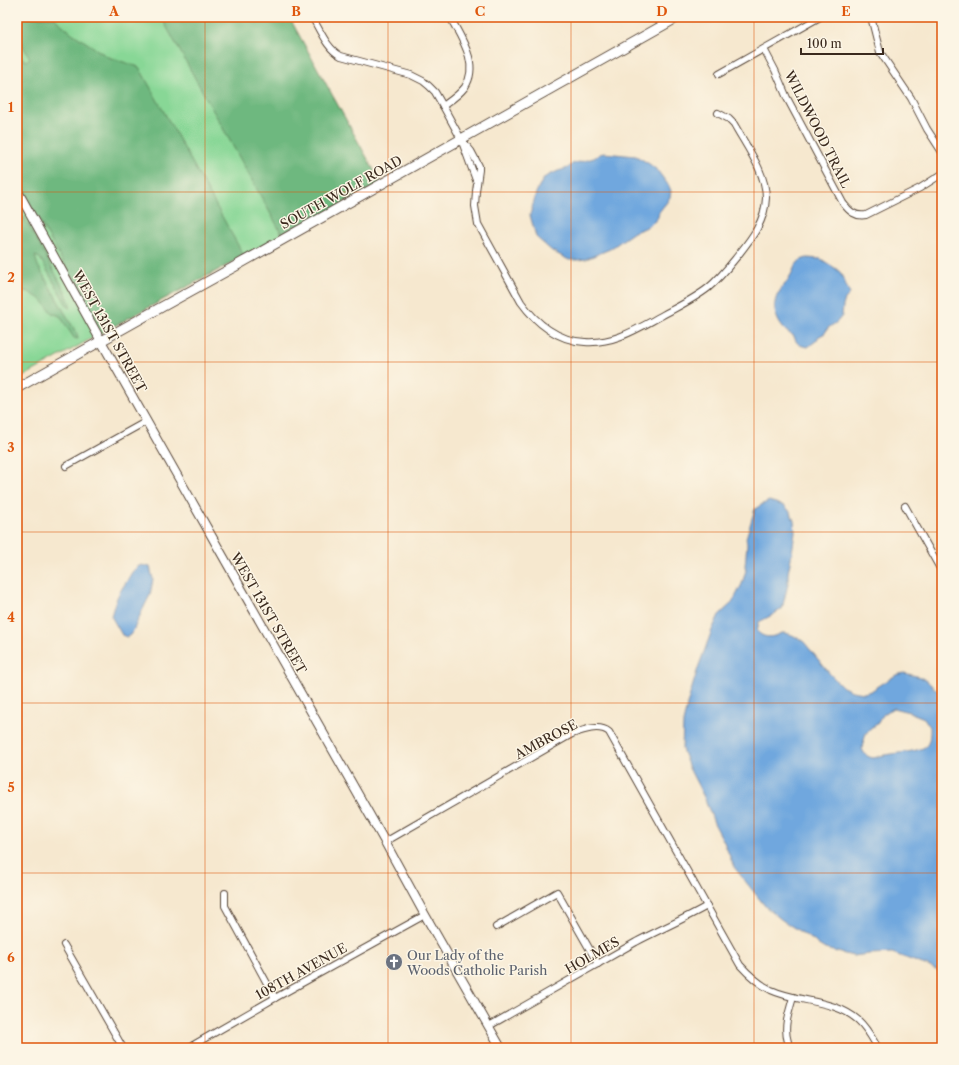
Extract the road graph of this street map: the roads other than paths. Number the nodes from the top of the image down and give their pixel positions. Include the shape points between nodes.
1 (312, 17) edge
2 (450, 17) edge
3 (678, 17) edge
4 (820, 17) edge
5 (870, 17) edge
6 (764, 49) junction
7 (719, 74) dead end
8 (444, 106) junction
9 (718, 113) dead end
10 (461, 139) junction
11 (942, 152) edge
12 (942, 174) edge
13 (17, 190) edge
14 (101, 341) junction
15 (17, 388) edge
16 (146, 421) junction
17 (66, 466) dead end
18 (905, 506) dead end
19 (942, 572) edge
20 (385, 842) junction
21 (225, 893) dead end
22 (707, 906) junction
23 (425, 915) junction
24 (496, 927) dead end
25 (64, 945) dead end
26 (598, 964) junction
27 (793, 997) junction
28 (275, 998) junction
29 (489, 1026) junction
30 (788, 1042) dead end
31 (123, 1048) edge
32 (188, 1048) edge
33 (501, 1048) edge
34 (878, 1048) edge

1 - 8 street via 335,53 411,75 430,86
2 - 8 street via 467,50 471,66 465,87
3 - 10 main road, SOUTH WOLF ROAD
4 - 6 street
5 - 11 street via 880,52 911,98
6 - 7 street
6 - 12 street, WILDWOOD TRAIL via 843,203 856,216 866,215
8 - 10 street
9 - 10 street via 734,124 758,166 766,198 760,224 725,272 707,289 632,332 598,342 577,341 549,330 535,319 521,302 478,224 475,206 477,183
10 - 14 main road, SOUTH WOLF ROAD
13 - 14 street, WEST 131ST STREET
14 - 15 main road, SOUTH WOLF ROAD
14 - 16 street, WEST 131ST STREET
16 - 17 street
16 - 20 street, WEST 131ST STREET
18 - 19 street
20 - 22 street, AMBROSE via 572,734 601,728 609,732
20 - 23 street, WEST 131ST STREET
21 - 28 street via 224,906
22 - 26 street, HOLMES
22 - 27 street, AMBROSE via 747,973 770,990
23 - 28 street, 108TH AVENUE
23 - 29 street, WEST 131ST STREET
24 - 26 street via 557,892
25 - 31 street
26 - 29 street, HOLMES
27 - 30 street via 786,1027
27 - 34 street, AMBROSE via 830,1005 851,1014 864,1026
28 - 32 street, 108TH AVENUE
29 - 33 street, WEST 131ST STREET

